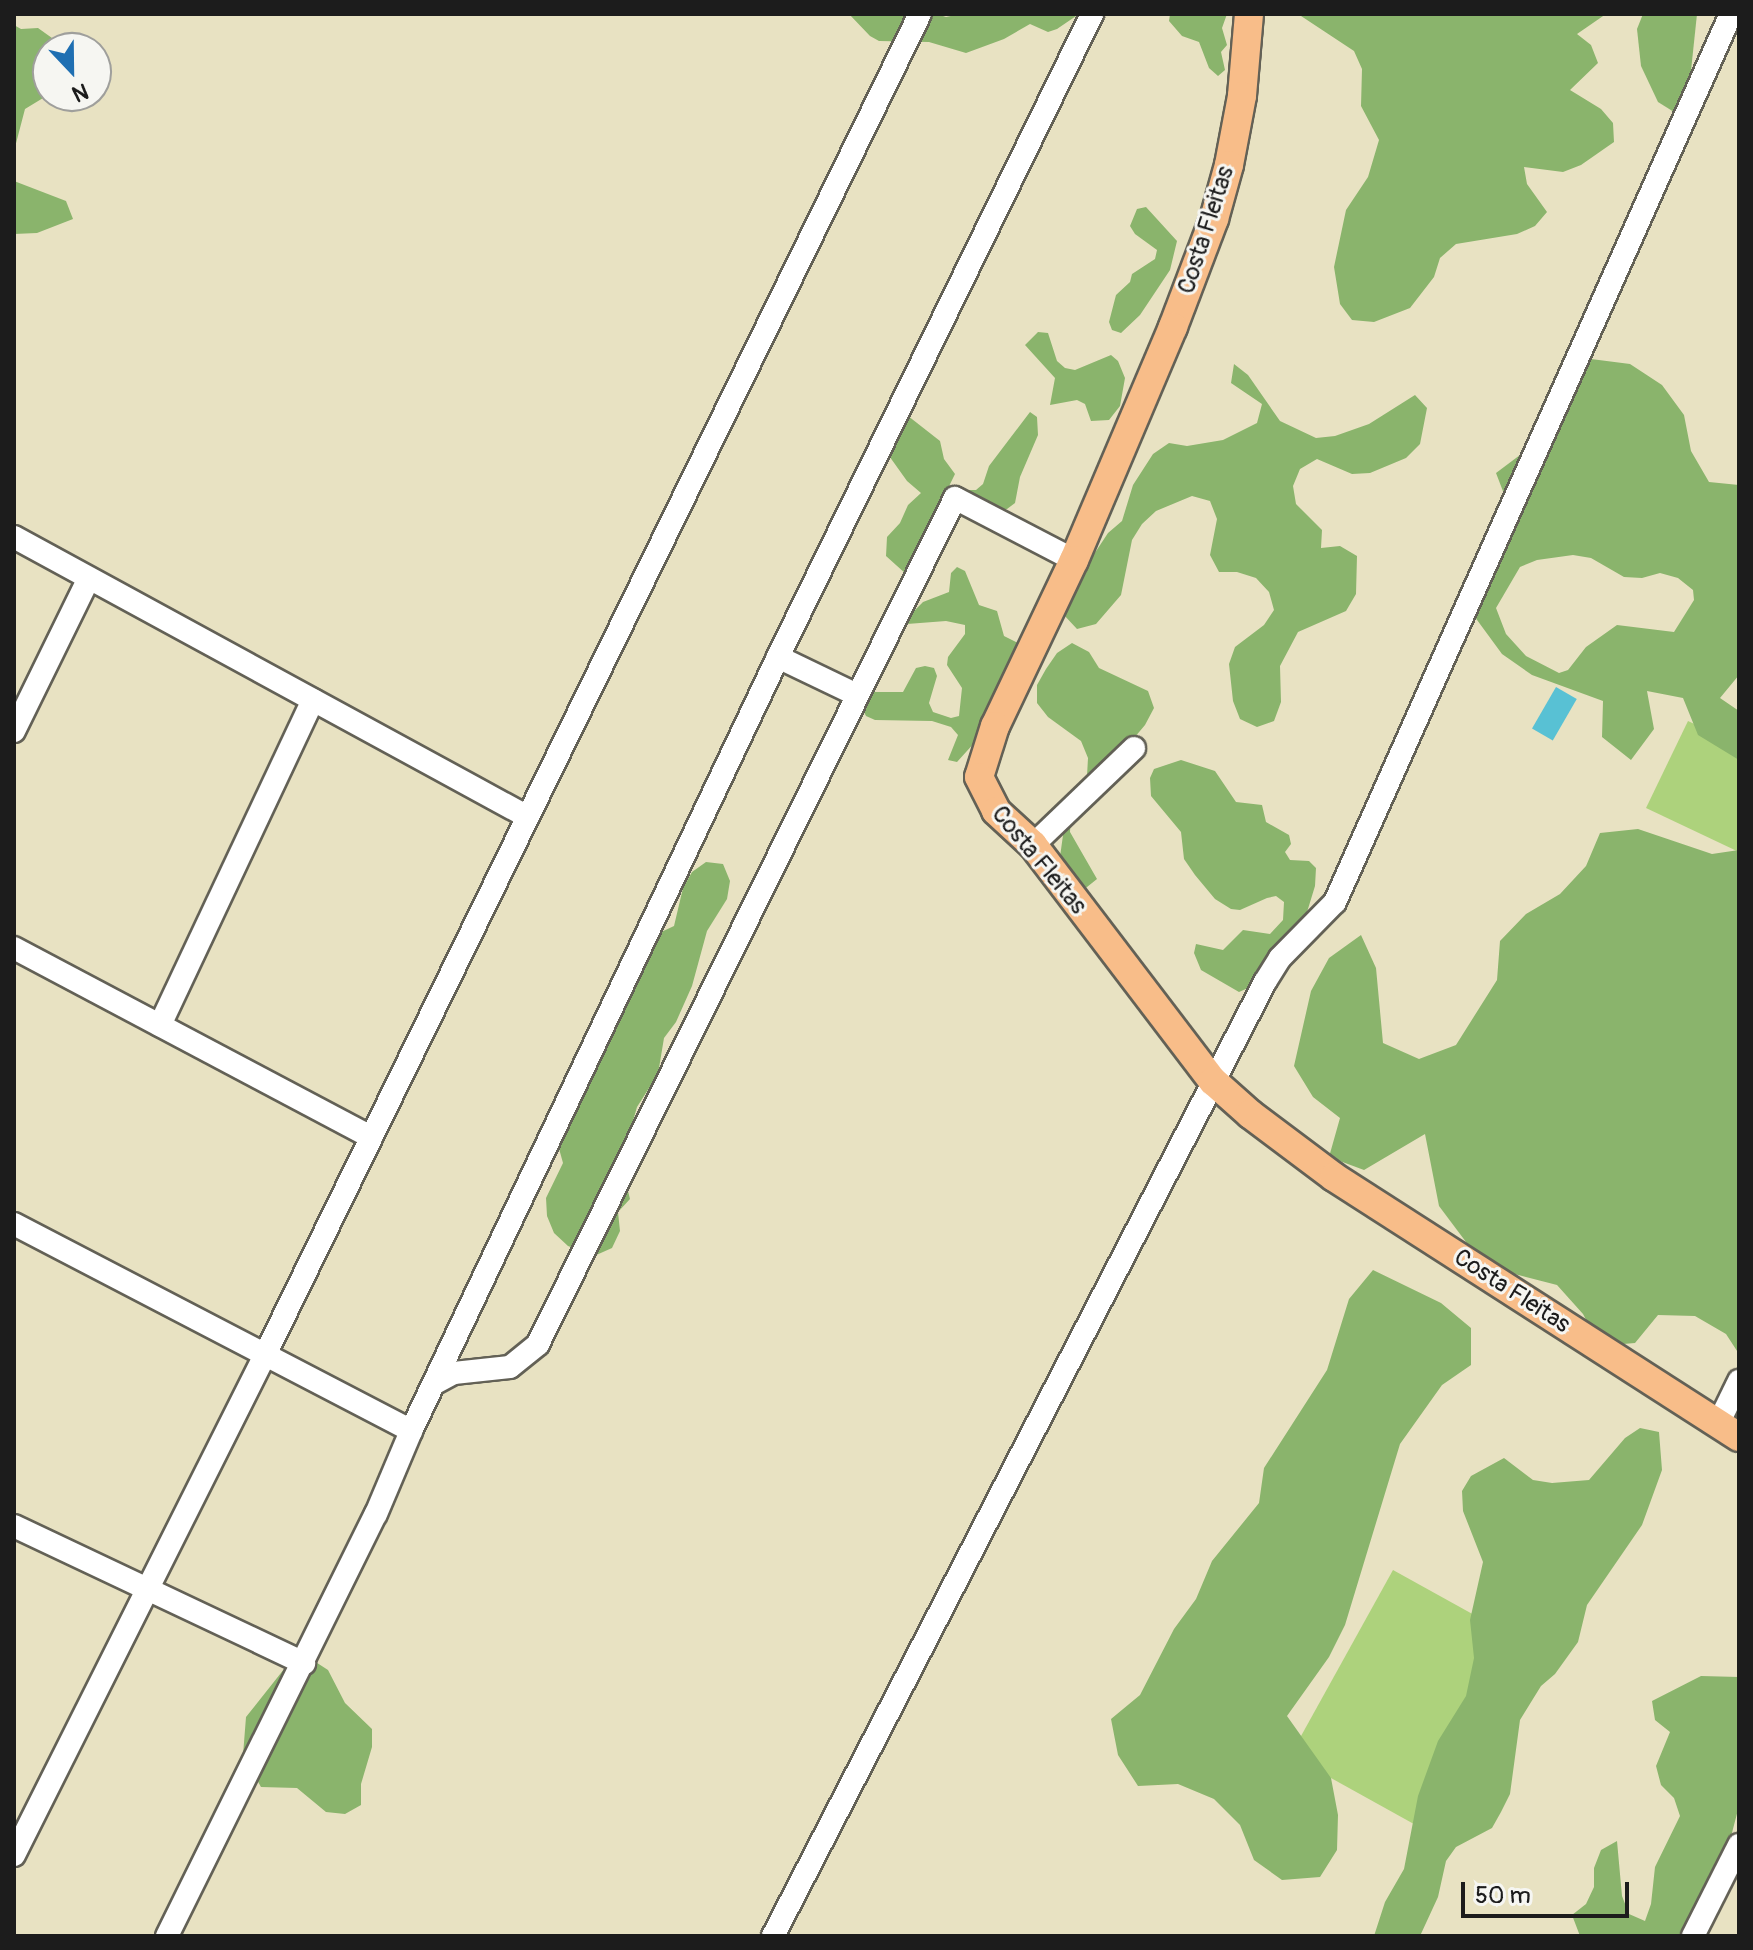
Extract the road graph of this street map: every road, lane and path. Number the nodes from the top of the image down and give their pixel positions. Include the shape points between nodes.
1 (920, 14) edge
2 (1092, 14) edge
3 (1249, 14) edge
4 (1731, 14) edge
5 (14, 537) edge
6 (1074, 560) junction
7 (89, 578) junction
8 (778, 657) junction
9 (857, 695) junction
10 (313, 700) junction
11 (14, 731) edge
12 (1134, 748) dead end
13 (528, 817) junction
14 (1033, 845) junction
15 (14, 948) edge
16 (160, 1025) junction
17 (1213, 1081) junction
18 (371, 1137) junction
19 (14, 1224) edge
20 (265, 1355) junction
21 (1739, 1381) edge
22 (435, 1383) junction
23 (411, 1431) junction
24 (1728, 1431) edge
25 (14, 1526) edge
26 (146, 1588) junction
27 (304, 1663) junction
28 (1739, 1845) edge
29 (14, 1855) edge
30 (167, 1936) edge
31 (773, 1936) edge
32 (1693, 1936) edge

1 - 13 street
2 - 8 street
3 - 6 main road, Costa Fleitas via 1242,96 1223,190 1173,327
4 - 17 street via 1335,902 1280,958
5 - 7 street
6 - 9 street via 955,498
6 - 14 main road, Costa Fleitas via 995,726 979,777 996,811
7 - 10 street
7 - 11 street
8 - 9 street
8 - 22 street
9 - 22 street via 538,1344 510,1367 454,1373
10 - 13 street
10 - 16 street
12 - 14 street
13 - 18 street
14 - 17 main road, Costa Fleitas
15 - 16 street
16 - 18 street
17 - 24 main road, Costa Fleitas via 1334,1177
17 - 31 street
18 - 20 street
19 - 20 street
20 - 23 street
20 - 26 street
21 - 24 street
22 - 23 street
23 - 27 street
25 - 26 street
26 - 27 street
26 - 29 street
27 - 30 street
28 - 32 street

